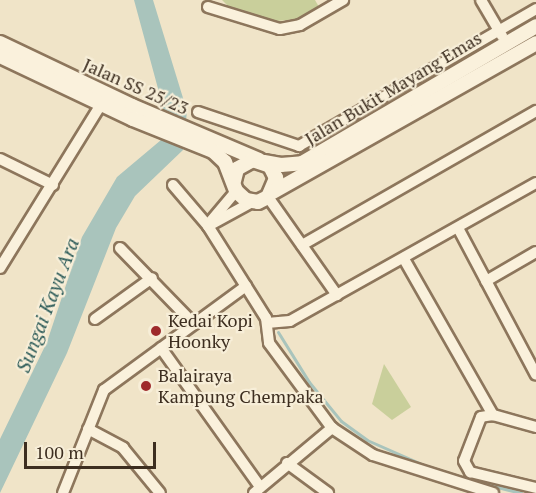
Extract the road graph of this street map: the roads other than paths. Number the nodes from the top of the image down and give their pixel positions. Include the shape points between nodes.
1 (343, 0) edge
2 (481, 0) edge
3 (208, 3) edge
4 (325, 4) edge
5 (536, 9) edge
6 (211, 20) dead end
7 (536, 26) edge
8 (502, 37) junction
9 (0, 43) edge
10 (536, 43) edge
11 (0, 56) edge
12 (117, 99) junction
13 (102, 103) junction
14 (536, 111) edge
15 (133, 112) junction
16 (198, 112) dead end
17 (205, 142) junction
18 (0, 159) edge
19 (262, 161) junction
20 (536, 183) edge
21 (53, 185) junction
22 (173, 185) dead end
23 (235, 186) junction
24 (271, 194) junction
25 (252, 202) junction
26 (208, 226) junction
27 (458, 228) junction
28 (302, 245) junction
29 (120, 248) dead end
30 (536, 252) edge
31 (404, 259) junction
32 (0, 268) edge
33 (152, 279) junction
34 (486, 281) junction
35 (246, 286) junction
36 (337, 295) junction
37 (95, 319) dead end
38 (267, 323) junction
39 (194, 324) junction
40 (161, 348) junction
41 (536, 375) edge
42 (493, 415) junction
43 (536, 427) edge
44 (332, 428) junction
45 (88, 429) junction
46 (287, 463) junction
47 (536, 488) edge
48 (257, 490) edge
49 (63, 493) edge
50 (160, 493) edge
51 (328, 493) edge
52 (493, 493) edge

1 - 4 street
2 - 8 street
3 - 4 street via 280,29 300,25
3 - 6 street
5 - 8 street
7 - 8 main road, Jalan Bukit Mayang Emas
8 - 16 street via 299,146
8 - 19 main road, Jalan Bukit Mayang Emas via 302,163
9 - 12 main road, Jalan SS 25/23
10 - 24 main road, Jalan Bukit Mayang Emas
11 - 13 main road, Jalan SS 25/23
12 - 13 main road
12 - 15 main road, Jalan SS 25/23
13 - 15 main road, Jalan SS 25/23
13 - 21 street
14 - 28 street
15 - 17 main road, Jalan SS 25/23
17 - 19 main road, Jalan SS 25/23
17 - 23 main road, Jalan SS 25/23 via 225,162
18 - 21 street
19 - 23 main road via 242,164
19 - 24 main road via 276,178
20 - 27 street
21 - 32 street
22 - 26 street
23 - 25 main road
23 - 26 street
24 - 25 main road
24 - 28 street
25 - 26 street
26 - 35 street
27 - 31 street
27 - 34 street
28 - 36 street
29 - 33 street
30 - 34 street
31 - 36 street
31 - 42 street
33 - 37 street
33 - 39 street
34 - 41 street
35 - 38 street
35 - 39 street
36 - 38 street via 290,321
38 - 44 street via 265,336 269,343
39 - 40 street
40 - 45 street via 104,390
40 - 48 street
42 - 43 street
42 - 47 street via 481,417 464,461 470,472
44 - 46 street
44 - 52 street via 373,454
45 - 49 street
45 - 50 street via 123,448
46 - 48 street
46 - 51 street

